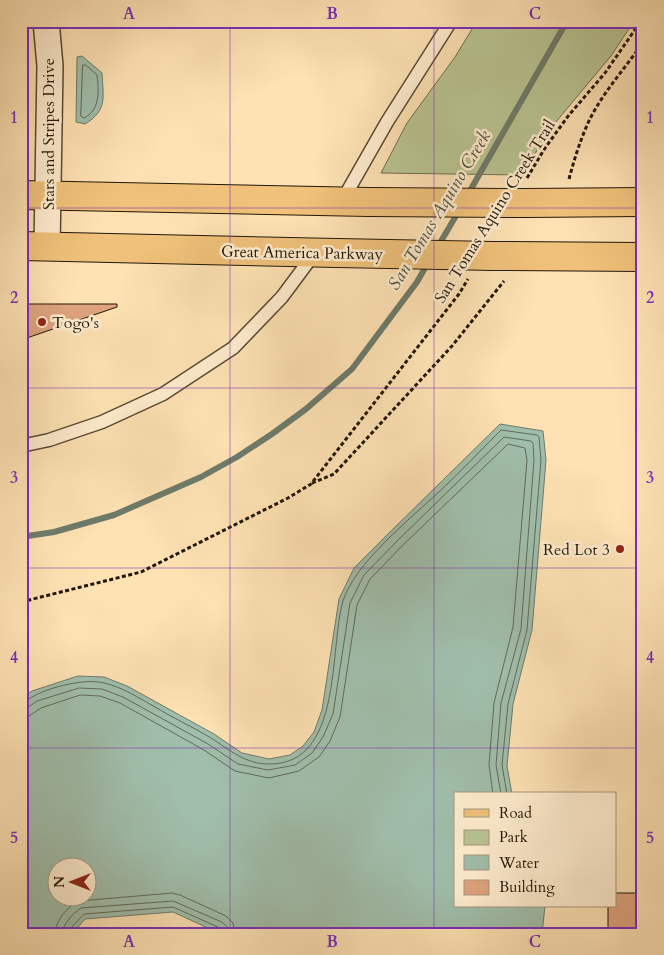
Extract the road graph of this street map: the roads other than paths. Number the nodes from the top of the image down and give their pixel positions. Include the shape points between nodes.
1 (46, 21) edge
2 (451, 21) edge
3 (21, 195) edge
4 (48, 195) junction
5 (342, 201) junction
6 (643, 202) edge
7 (34, 247) edge
8 (326, 253) junction
9 (643, 257) edge
10 (21, 446) edge

1 - 4 street, Stars and Stripes Drive via 50,66
2 - 5 lane
3 - 4 main road
4 - 5 main road
4 - 7 street, Stars and Stripes Drive
5 - 6 main road, bridge via 525,192 569,202
7 - 8 main road, Great America Parkway
8 - 9 main road, Great America Parkway, bridge
8 - 10 lane via 233,348 163,394 102,422

